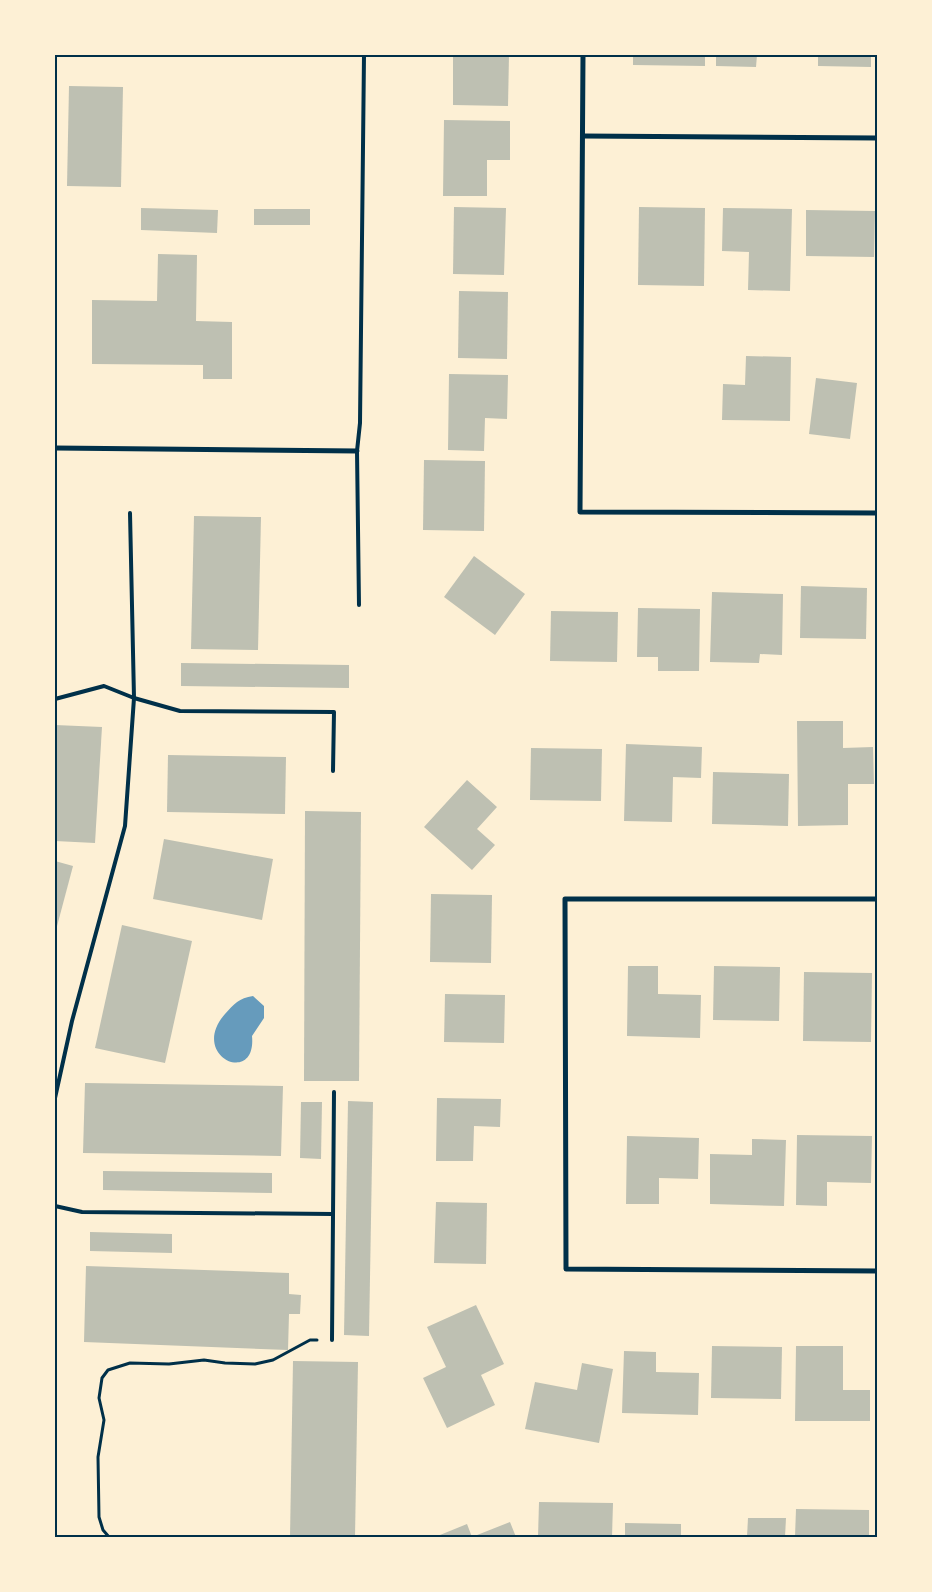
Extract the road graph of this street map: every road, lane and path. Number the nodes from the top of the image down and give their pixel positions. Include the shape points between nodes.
1 (364, 55) edge
2 (583, 55) edge
3 (583, 136) junction
4 (877, 138) edge
5 (55, 448) edge
6 (357, 451) junction
7 (130, 513) dead end
8 (877, 513) edge
9 (359, 605) dead end
10 (134, 698) junction
11 (55, 700) edge
12 (333, 772) dead end
13 (877, 899) edge
14 (334, 1092) dead end
15 (55, 1098) edge
16 (55, 1206) edge
17 (333, 1214) junction
18 (877, 1270) edge
19 (332, 1340) joint
20 (108, 1537) edge

1 - 6 lane via 360,423
2 - 3 street
3 - 4 street
3 - 8 street via 580,512
5 - 6 street
6 - 9 lane
7 - 10 lane
10 - 11 lane via 104,686
10 - 12 lane via 180,711 334,712
10 - 15 lane via 125,826
13 - 18 street via 565,899 566,1270
14 - 17 lane
16 - 17 lane via 82,1212
17 - 19 lane
19 - 20 path via 310,1340 273,1360 255,1364 204,1360 169,1364 130,1363 108,1370 102,1378 99,1398 104,1420 98,1457 99,1517 102,1530

